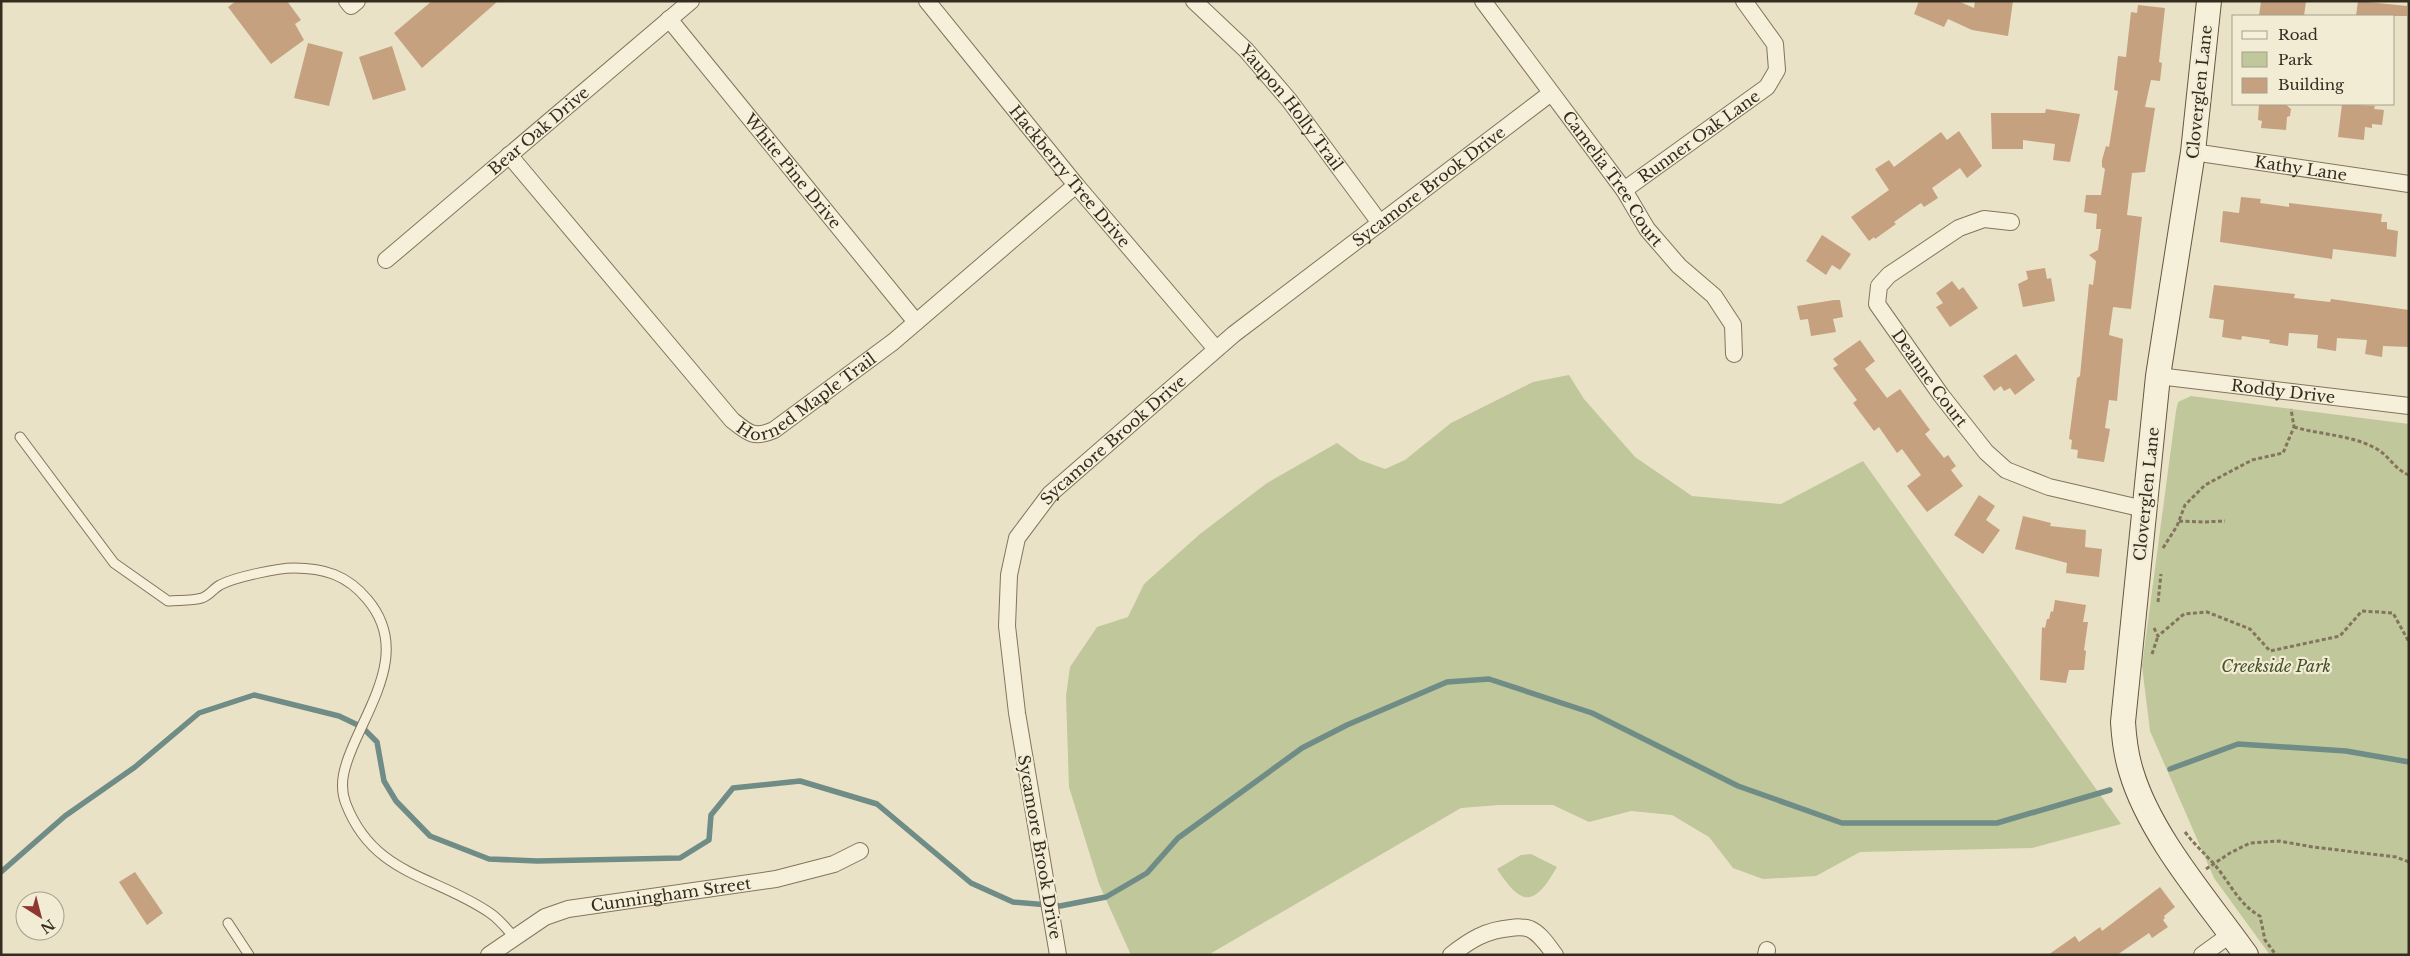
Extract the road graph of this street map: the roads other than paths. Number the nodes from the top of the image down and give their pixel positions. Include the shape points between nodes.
1 (347, 1) edge
2 (357, 1) edge
3 (691, 1) edge
4 (927, 1) edge
5 (1194, 1) edge
6 (1483, 1) edge
7 (1744, 1) edge
8 (2209, 1) edge
9 (670, 19) junction
10 (1551, 93) junction
11 (2193, 152) junction
12 (509, 155) junction
13 (2408, 179) edge
14 (1076, 185) junction
15 (1624, 190) junction
16 (2011, 222) dead end
17 (1380, 223) junction
18 (386, 260) dead end
19 (916, 322) junction
20 (1216, 350) junction
21 (1734, 354) dead end
22 (2158, 376) junction
23 (2409, 406) edge
24 (20, 437) dead end
25 (2144, 509) junction
26 (860, 851) dead end
27 (228, 923) dead end
28 (2231, 934) junction
29 (514, 937) junction
30 (249, 955) edge
31 (489, 955) edge
32 (1058, 955) edge
33 (1451, 955) edge
34 (1555, 955) edge
35 (2202, 955) edge
36 (2246, 955) edge

1 - 2 street via 350,6
3 - 9 street, Bear Oak Drive
4 - 14 street, Hackberry Tree Drive
5 - 17 street, Yaupon Holly Trail via 1246,50 1289,100
6 - 10 street, Camelia Tree Court
7 - 15 street, Runner Oak Lane via 1775,44 1777,70 1767,87
8 - 11 street, Cloverglen Lane
9 - 12 street, Bear Oak Drive
9 - 19 street, White Pine Drive
10 - 15 street, Camelia Tree Court
10 - 17 street, Sycamore Brook Drive
11 - 13 street, Kathy Lane
11 - 22 street, Cloverglen Lane
12 - 18 street, Bear Oak Drive
12 - 19 street, Horned Maple Trail via 732,420 747,432 761,436 774,430
14 - 19 street, Horned Maple Trail
14 - 20 street, Hackberry Tree Drive
15 - 21 street, Camelia Tree Court via 1647,229 1679,266 1714,296 1733,325
16 - 25 street, Deanne Court via 1984,219 1959,228 1889,275 1879,286 1877,304 1941,395 1986,452 2006,470 2049,488
17 - 20 street, Sycamore Brook Drive
20 - 32 street, Sycamore Brook Drive via 1050,494 1017,538 1009,575 1007,626 1017,713
22 - 23 street, Roddy Drive
22 - 25 street, Cloverglen Lane
24 - 29 lane via 114,563 168,601 202,598 221,585 262,572 292,568 326,569 361,591 385,628 388,651 380,683 346,764 342,785 346,803 358,827 391,863 492,914
25 - 28 street, Cloverglen Lane via 2124,704 2124,739 2131,772 2144,804
26 - 29 street, Cunningham Street via 834,864 776,879 568,909 545,917
27 - 30 lane
28 - 35 street
28 - 36 street, Cloverglen Lane
29 - 31 street, Cunningham Street
33 - 34 street via 1477,936 1496,929 1516,927 1530,928

